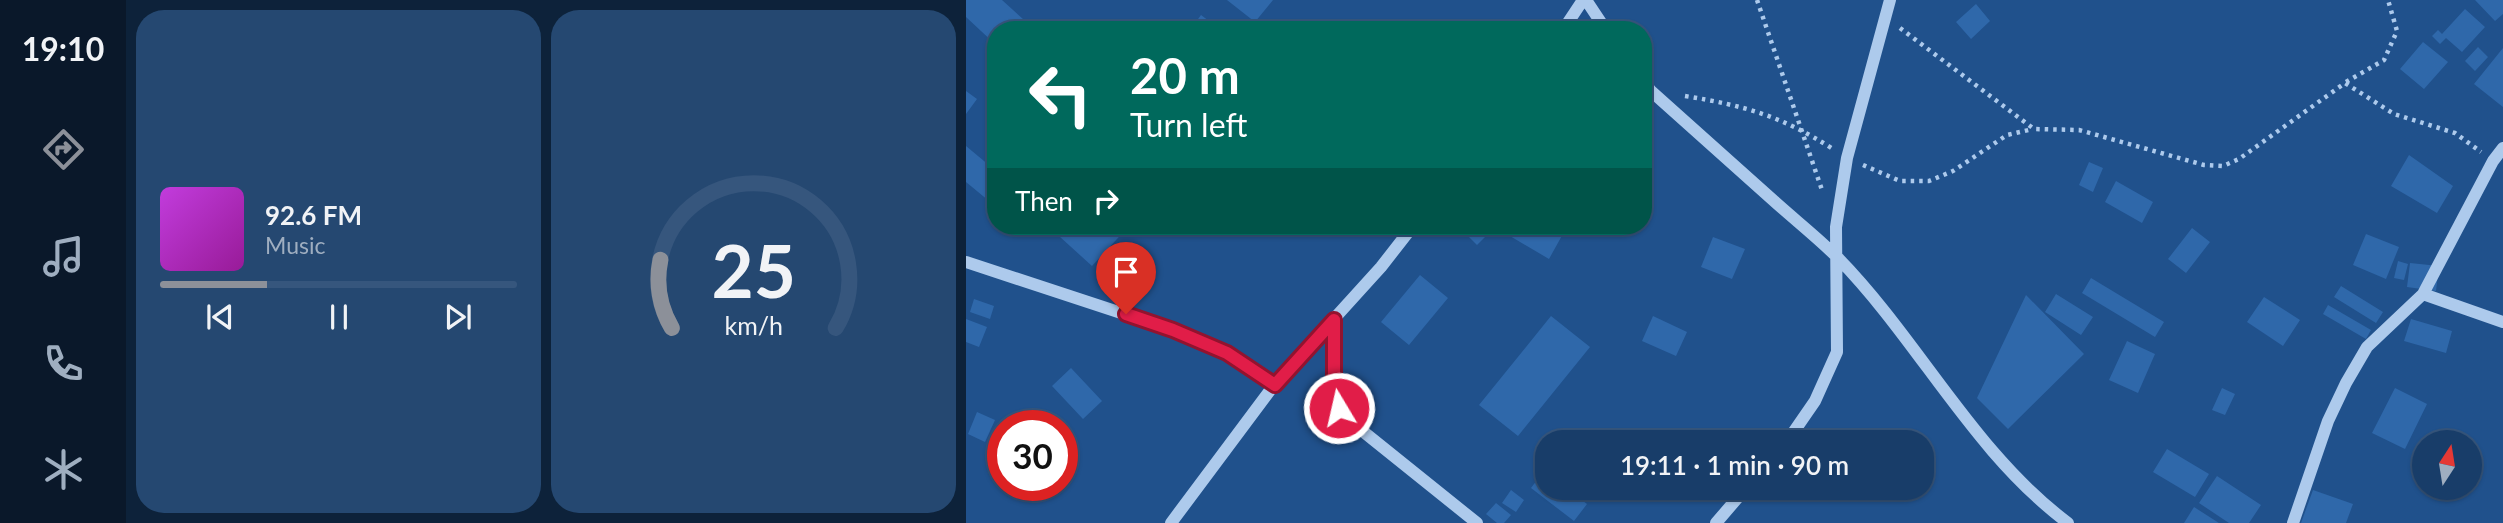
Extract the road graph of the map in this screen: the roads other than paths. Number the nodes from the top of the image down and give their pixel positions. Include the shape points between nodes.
1 (1585, 0) edge
2 (1890, 0) edge
3 (1570, 21) edge
4 (1600, 21) edge
5 (1652, 92) edge
6 (2503, 148) edge
7 (1405, 235) edge
8 (1838, 257) junction
9 (966, 262) edge
10 (2423, 294) junction
11 (1334, 320) junction
12 (2503, 322) edge
13 (1275, 385) junction
14 (1795, 430) edge
15 (1736, 500) edge
16 (1171, 523) edge
17 (1477, 523) edge
18 (1716, 523) edge
19 (2068, 523) edge
20 (2293, 523) edge

1 - 3 street
1 - 4 street
2 - 8 street via 1847,158 1836,227
5 - 8 street
6 - 10 street
7 - 11 street
8 - 14 street via 1837,352 1815,401
8 - 19 street via 1904,334 2002,463
9 - 13 street via 1173,330 1227,353
10 - 12 street
10 - 20 street via 2367,347 2346,383
11 - 13 street
11 - 17 street via 1334,390 1339,408
13 - 16 street
15 - 18 street

